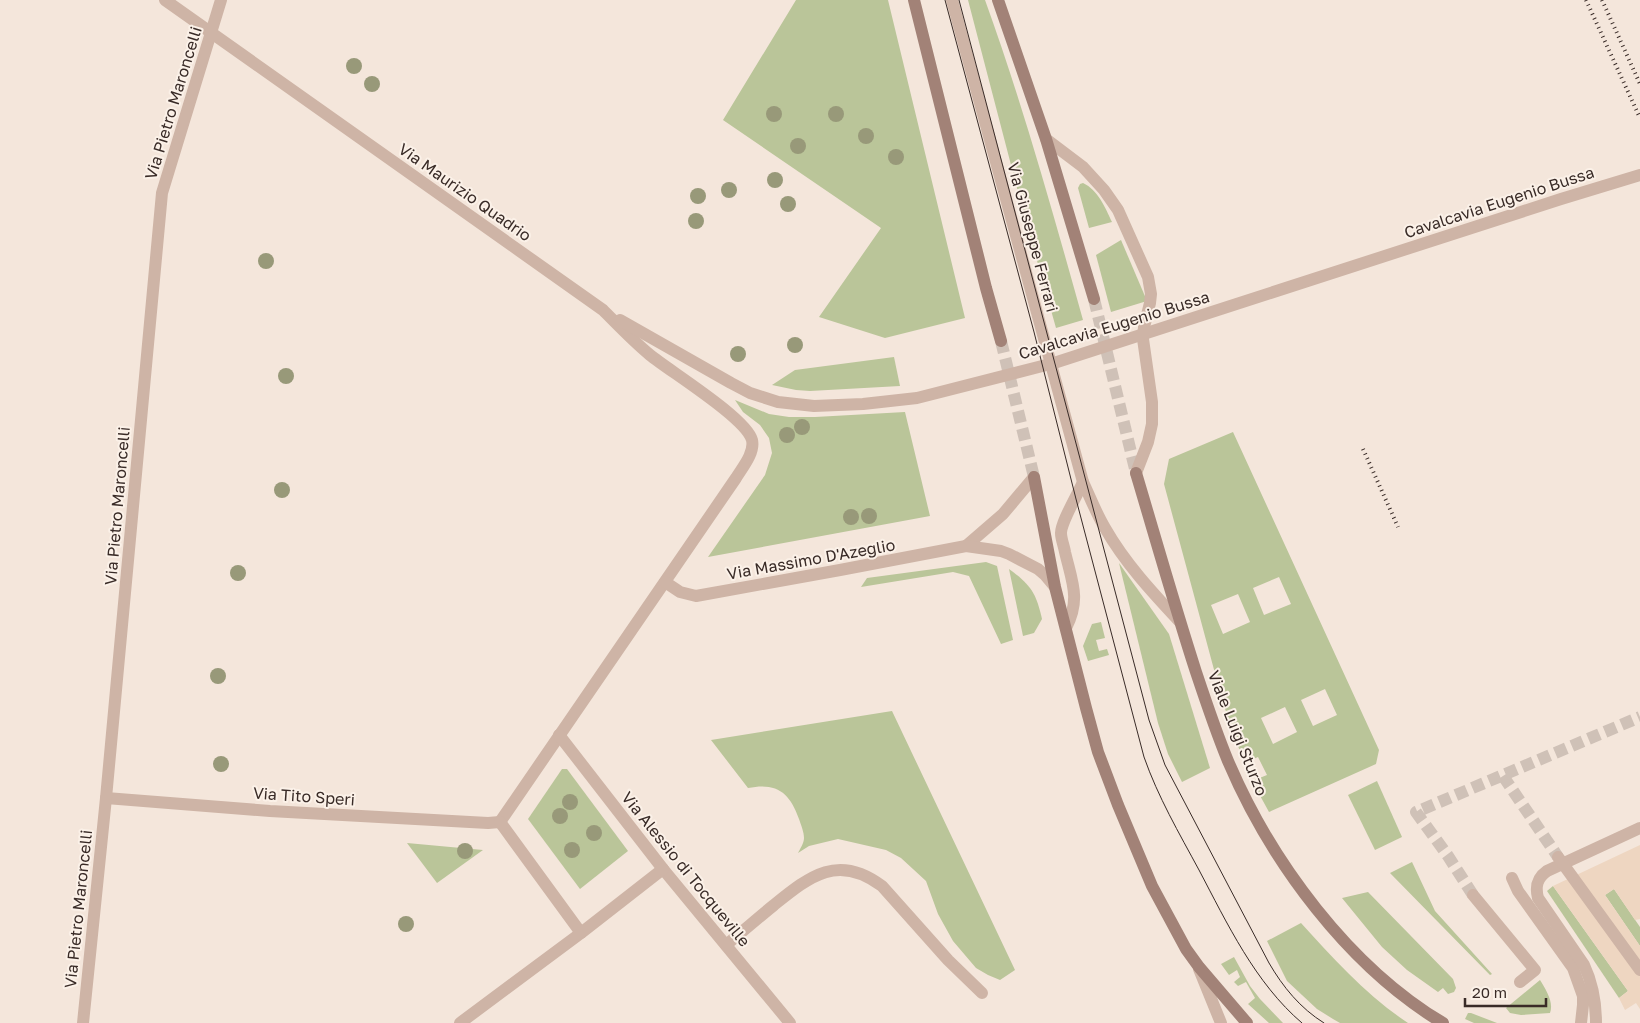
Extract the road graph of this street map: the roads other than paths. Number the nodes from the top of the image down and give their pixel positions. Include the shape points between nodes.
1 (165, 0) edge
2 (221, 0) edge
3 (914, 0) edge
4 (952, 0) edge
5 (998, 0) edge
6 (211, 33) junction
7 (1046, 139) junction
8 (1640, 175) edge
9 (1094, 299) tunnel mouth
10 (603, 310) junction
11 (1001, 342) tunnel mouth
12 (1136, 473) joint
13 (1034, 477) joint
14 (1083, 482) junction
15 (966, 546) junction
16 (664, 582) junction
17 (1055, 587) junction
18 (1180, 621) junction
19 (1066, 628) junction
20 (558, 735) junction
21 (106, 798) junction
22 (500, 822) junction
23 (1640, 828) edge
24 (1561, 860) junction
25 (664, 869) junction
26 (1512, 878) dead end
27 (1473, 895) tunnel mouth
28 (581, 933) junction
29 (726, 945) junction
30 (1198, 967) junction
31 (1640, 970) edge
32 (1520, 982) dead end
33 (982, 993) dead end
34 (83, 1023) edge
35 (460, 1023) edge
36 (790, 1023) edge
37 (1221, 1023) edge
38 (1247, 1023) edge
39 (1444, 1023) edge
40 (1581, 1023) edge
41 (1596, 1023) edge

1 - 6 street, Via Maurizio Quadrio
2 - 6 street, Via Pietro Maroncelli
3 - 11 main road
4 - 14 street, Via Giuseppe Ferrari
5 - 7 main road
6 - 10 street, Via Maurizio Quadrio
6 - 21 street, Via Pietro Maroncelli via 162,193
7 - 9 main road
7 - 12 street via 1083,167 1111,199 1148,277 1151,294 1143,339 1152,424
8 - 10 street, Cavalcavia Eugenio Bussa via 1054,363 917,398 814,406 778,402 750,394
10 - 16 street, Via Maurizio Quadrio via 651,355 739,421 751,437 752,449 740,471
12 - 18 main road, Viale Luigi Sturzo
13 - 15 street via 1003,514
13 - 17 main road
14 - 18 street, Viale Luigi Sturzo via 1118,548 1144,584
14 - 19 street via 1062,525 1075,602
15 - 16 street, Via Massimo D'Azeglio via 696,596 680,592
15 - 17 street, Via Massimo D'Azeglio via 1009,554 1038,569
16 - 20 street
17 - 19 main road
18 - 39 main road, Viale Luigi Sturzo via 1229,762 1262,830 1296,882 1327,922 1365,962 1414,1005
19 - 30 main road via 1098,752 1118,805 1161,904
20 - 22 street
20 - 25 street, Via Alessio di Tocqueville
21 - 22 street, Via Tito Speri via 270,811 488,824
21 - 34 street, Via Pietro Maroncelli
22 - 28 street
23 - 24 street
24 - 31 street
24 - 41 street via 1538,880 1536,892 1584,965 1595,1005
25 - 28 street
25 - 29 street, Via Alessio di Tocqueville
26 - 40 street via 1573,968 1583,996
27 - 32 street via 1534,970
28 - 35 street
29 - 33 street via 798,885 817,874 840,869 857,872 882,886
29 - 36 street, Via Alessio di Tocqueville
30 - 37 street
30 - 38 main road

